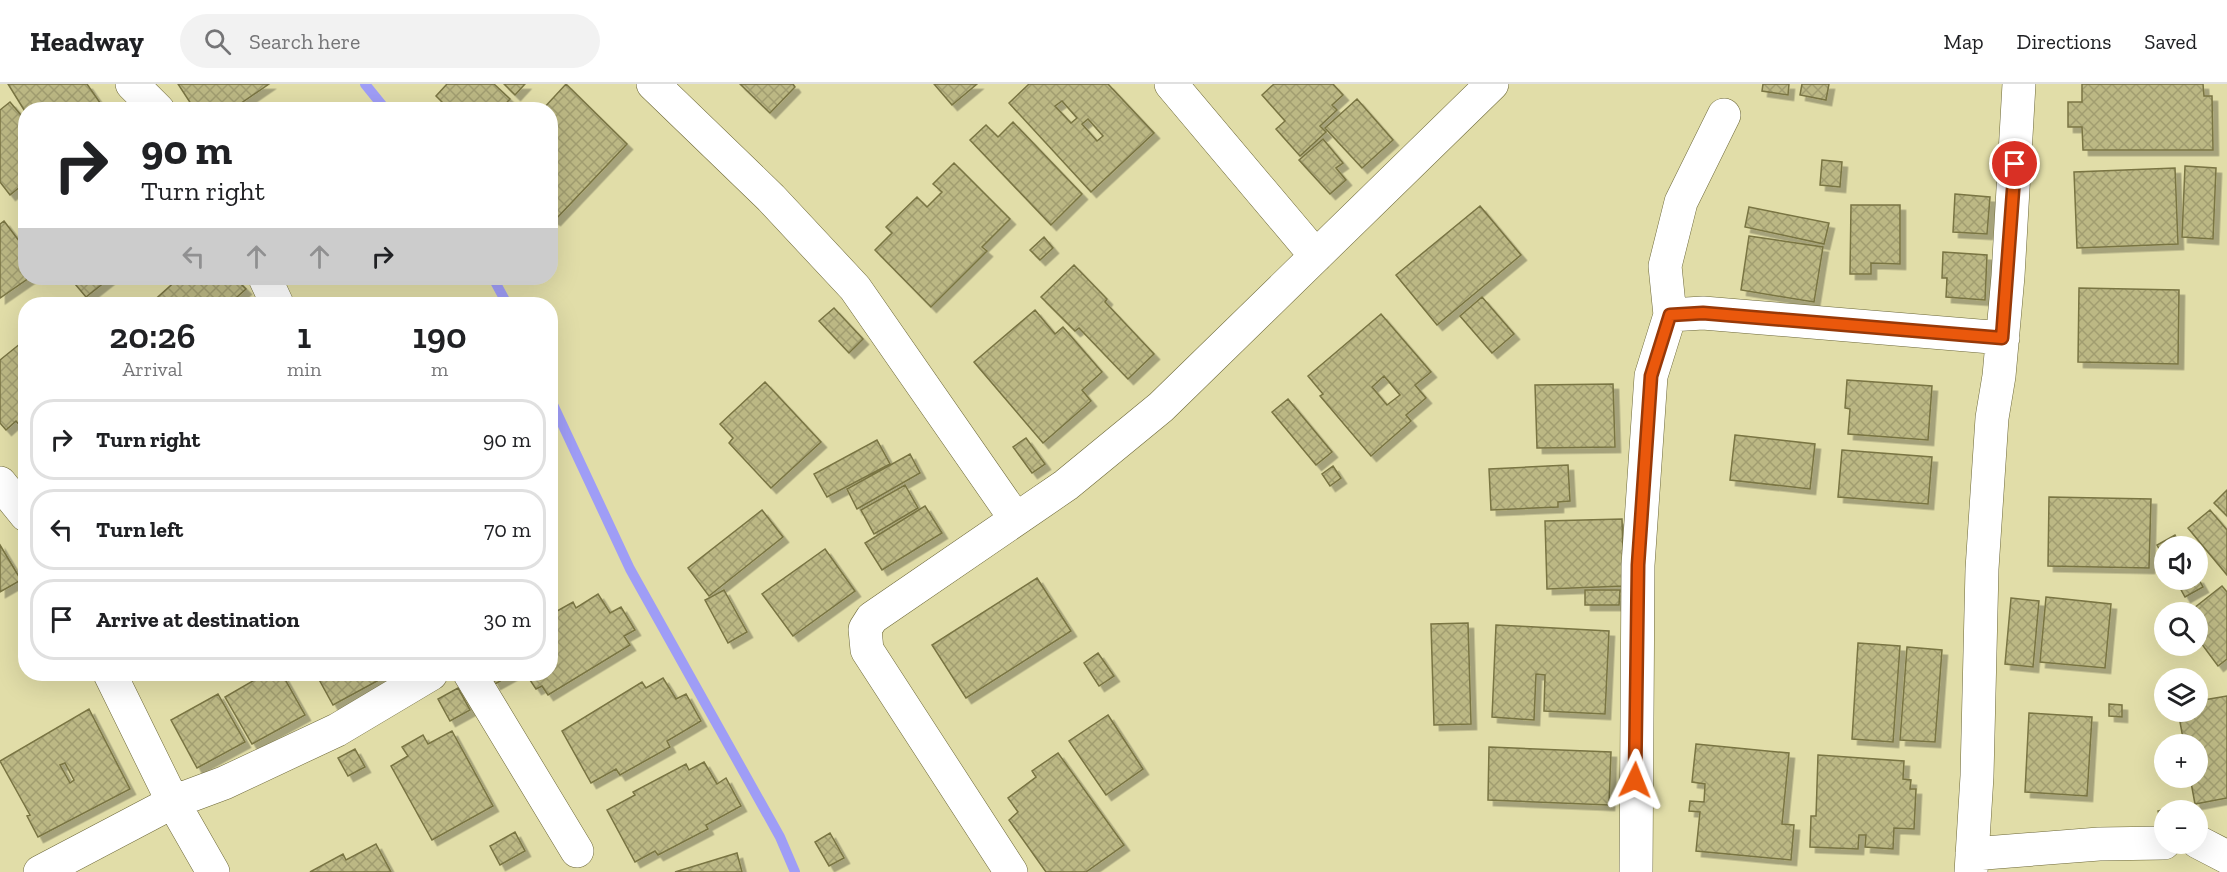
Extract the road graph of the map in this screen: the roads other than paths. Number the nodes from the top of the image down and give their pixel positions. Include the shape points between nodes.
1 (132, 84) edge
2 (653, 84) edge
3 (1171, 84) edge
4 (1492, 84) edge
5 (2019, 84) edge
6 (150, 102) edge
7 (1724, 115) dead end
8 (1316, 256) junction
9 (1670, 315) junction
10 (2002, 338) junction
11 (0, 483) edge
12 (18, 505) edge
13 (1016, 518) junction
14 (113, 681) edge
15 (419, 681) edge
16 (474, 681) edge
17 (173, 802) junction
18 (2154, 843) edge
19 (2208, 847) edge
20 (577, 851) dead end
21 (2227, 857) edge
22 (1972, 863) edge
23 (40, 872) edge
24 (213, 872) edge
25 (1011, 872) edge
26 (1636, 872) edge

1 - 6 street
2 - 13 street via 771,198 855,288
3 - 8 street
4 - 8 street
5 - 10 street
7 - 9 street via 1681,202 1665,266
8 - 13 street via 1161,407 1066,485
9 - 10 street via 1703,313
9 - 26 street via 1651,376 1638,565
10 - 22 street via 1992,418 1982,569
11 - 12 street
13 - 25 street via 872,618 865,629 867,650
14 - 17 street
15 - 17 street via 338,730
16 - 20 street
17 - 23 street
17 - 24 street
18 - 22 street via 2100,844
19 - 21 street

